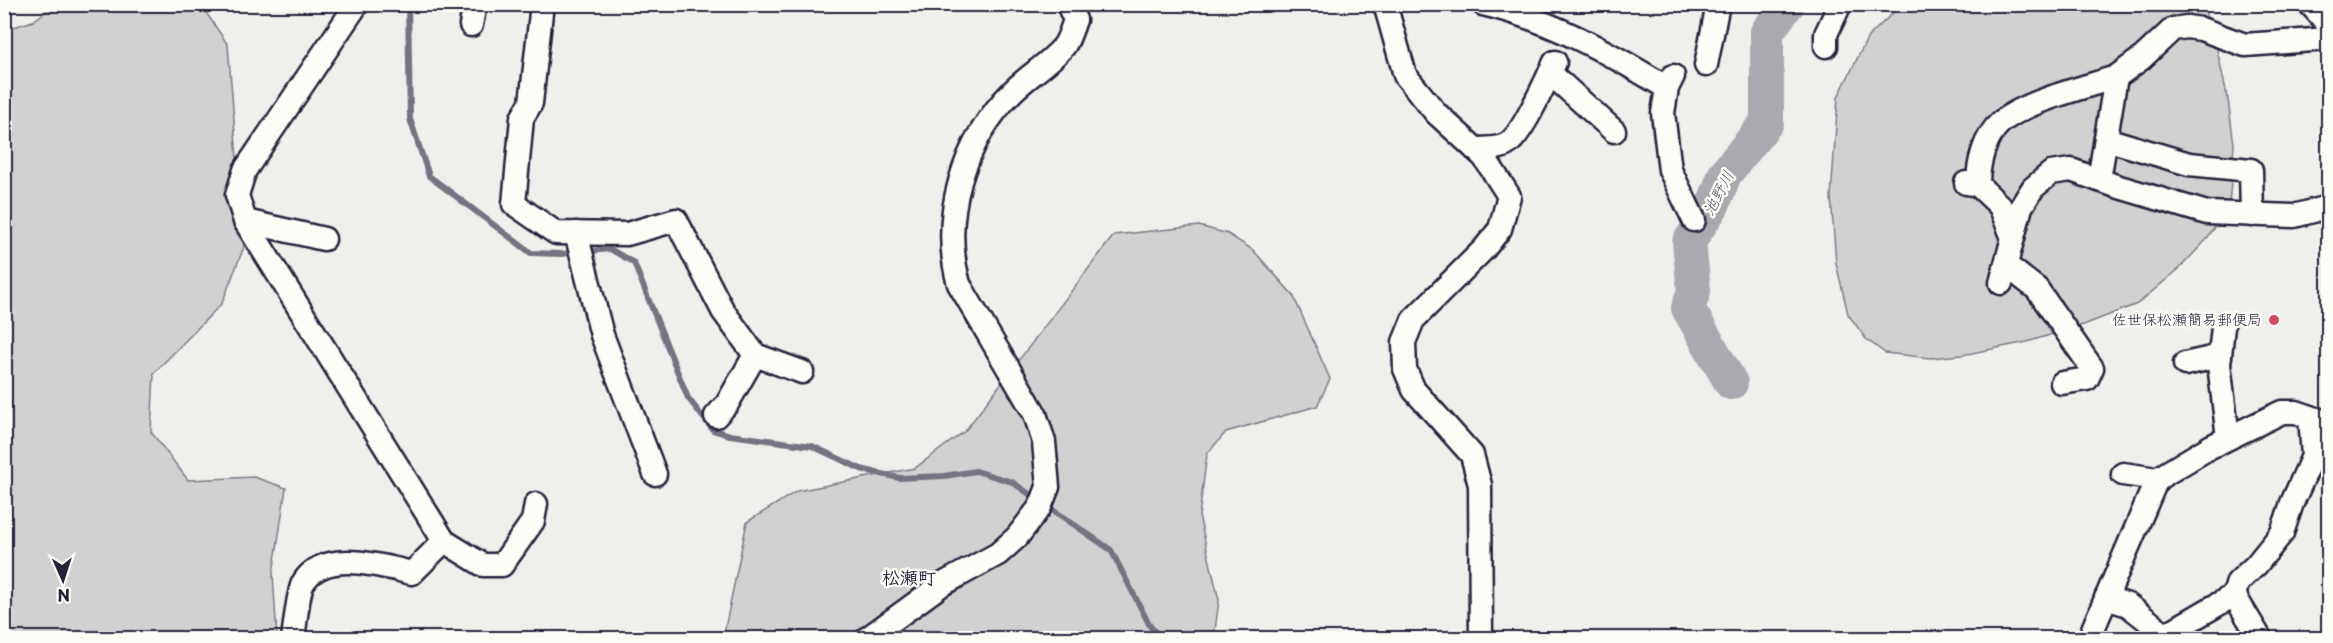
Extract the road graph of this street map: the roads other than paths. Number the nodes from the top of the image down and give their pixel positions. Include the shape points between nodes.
1 (542, 4) edge
2 (1068, 4) edge
3 (1385, 4) edge
4 (1484, 4) edge
5 (1718, 4) edge
6 (1840, 4) edge
7 (2310, 4) edge
8 (354, 5) edge
9 (2328, 24) edge
10 (2328, 39) edge
11 (1826, 46) dead end
12 (1706, 65) dead end
13 (2116, 77) junction
14 (1614, 130) dead end
15 (2106, 139) junction
16 (1475, 149) junction
17 (2099, 180) junction
18 (2328, 207) edge
19 (2252, 215) junction
20 (1694, 220) dead end
21 (245, 221) junction
22 (576, 233) junction
23 (2013, 238) junction
24 (324, 239) dead end
25 (2223, 327) dead end
26 (755, 355) junction
27 (2220, 356) junction
28 (2185, 364) dead end
29 (802, 372) dead end
30 (2062, 383) dead end
31 (716, 417) dead end
32 (2319, 420) edge
33 (2228, 438) junction
34 (655, 474) dead end
35 (2123, 474) dead end
36 (2157, 479) junction
37 (536, 504) dead end
38 (444, 541) junction
39 (2234, 595) junction
40 (2106, 598) junction
41 (2093, 629) dead end
42 (293, 639) edge
43 (867, 639) edge
44 (1481, 639) edge
45 (2170, 639) edge
46 (2260, 639) edge

1 - 22 street via 531,103 522,117 514,204 556,233
2 - 43 street via 1075,21 1064,45 1011,93 984,126 960,174 952,224 952,261 959,284 1035,414 1044,442 1048,487 1040,507 998,554 941,585
3 - 16 street via 1405,75 1436,113
4 - 20 street via 1512,11 1671,81 1663,113 1671,170
5 - 12 street
6 - 11 street via 1826,34
7 - 9 street
8 - 21 street via 245,170 237,195
10 - 13 street via 2245,45 2201,29 2173,29
13 - 15 street
13 - 23 street via 2020,110 1999,124 1983,150 1972,184 2000,206
14 - 16 street via 1552,68 1533,108 1509,144
15 - 17 street
15 - 19 street via 2189,164 2251,170
16 - 44 street via 1509,195 1500,229 1413,320 1404,342 1405,369 1414,390 1472,455 1480,485
17 - 19 street via 2206,213
17 - 23 street via 2071,170 2051,173 2033,188 2021,207
18 - 19 street via 2294,216
21 - 24 street
21 - 38 street
22 - 26 street via 627,234 676,220 723,311
22 - 34 street via 602,334
23 - 30 street via 2003,274 2037,289 2092,368 2087,378
25 - 27 street
26 - 29 street
26 - 31 street
27 - 28 street
27 - 33 street
32 - 33 street via 2282,412
32 - 39 street via 2313,456 2282,533 2238,582
33 - 36 street
35 - 36 street
36 - 40 street
37 - 38 street via 533,521 502,565 483,565
38 - 42 street via 412,573 355,562 320,567 303,584
39 - 45 street via 2172,631
39 - 46 street
40 - 41 street
40 - 45 street via 2128,605

